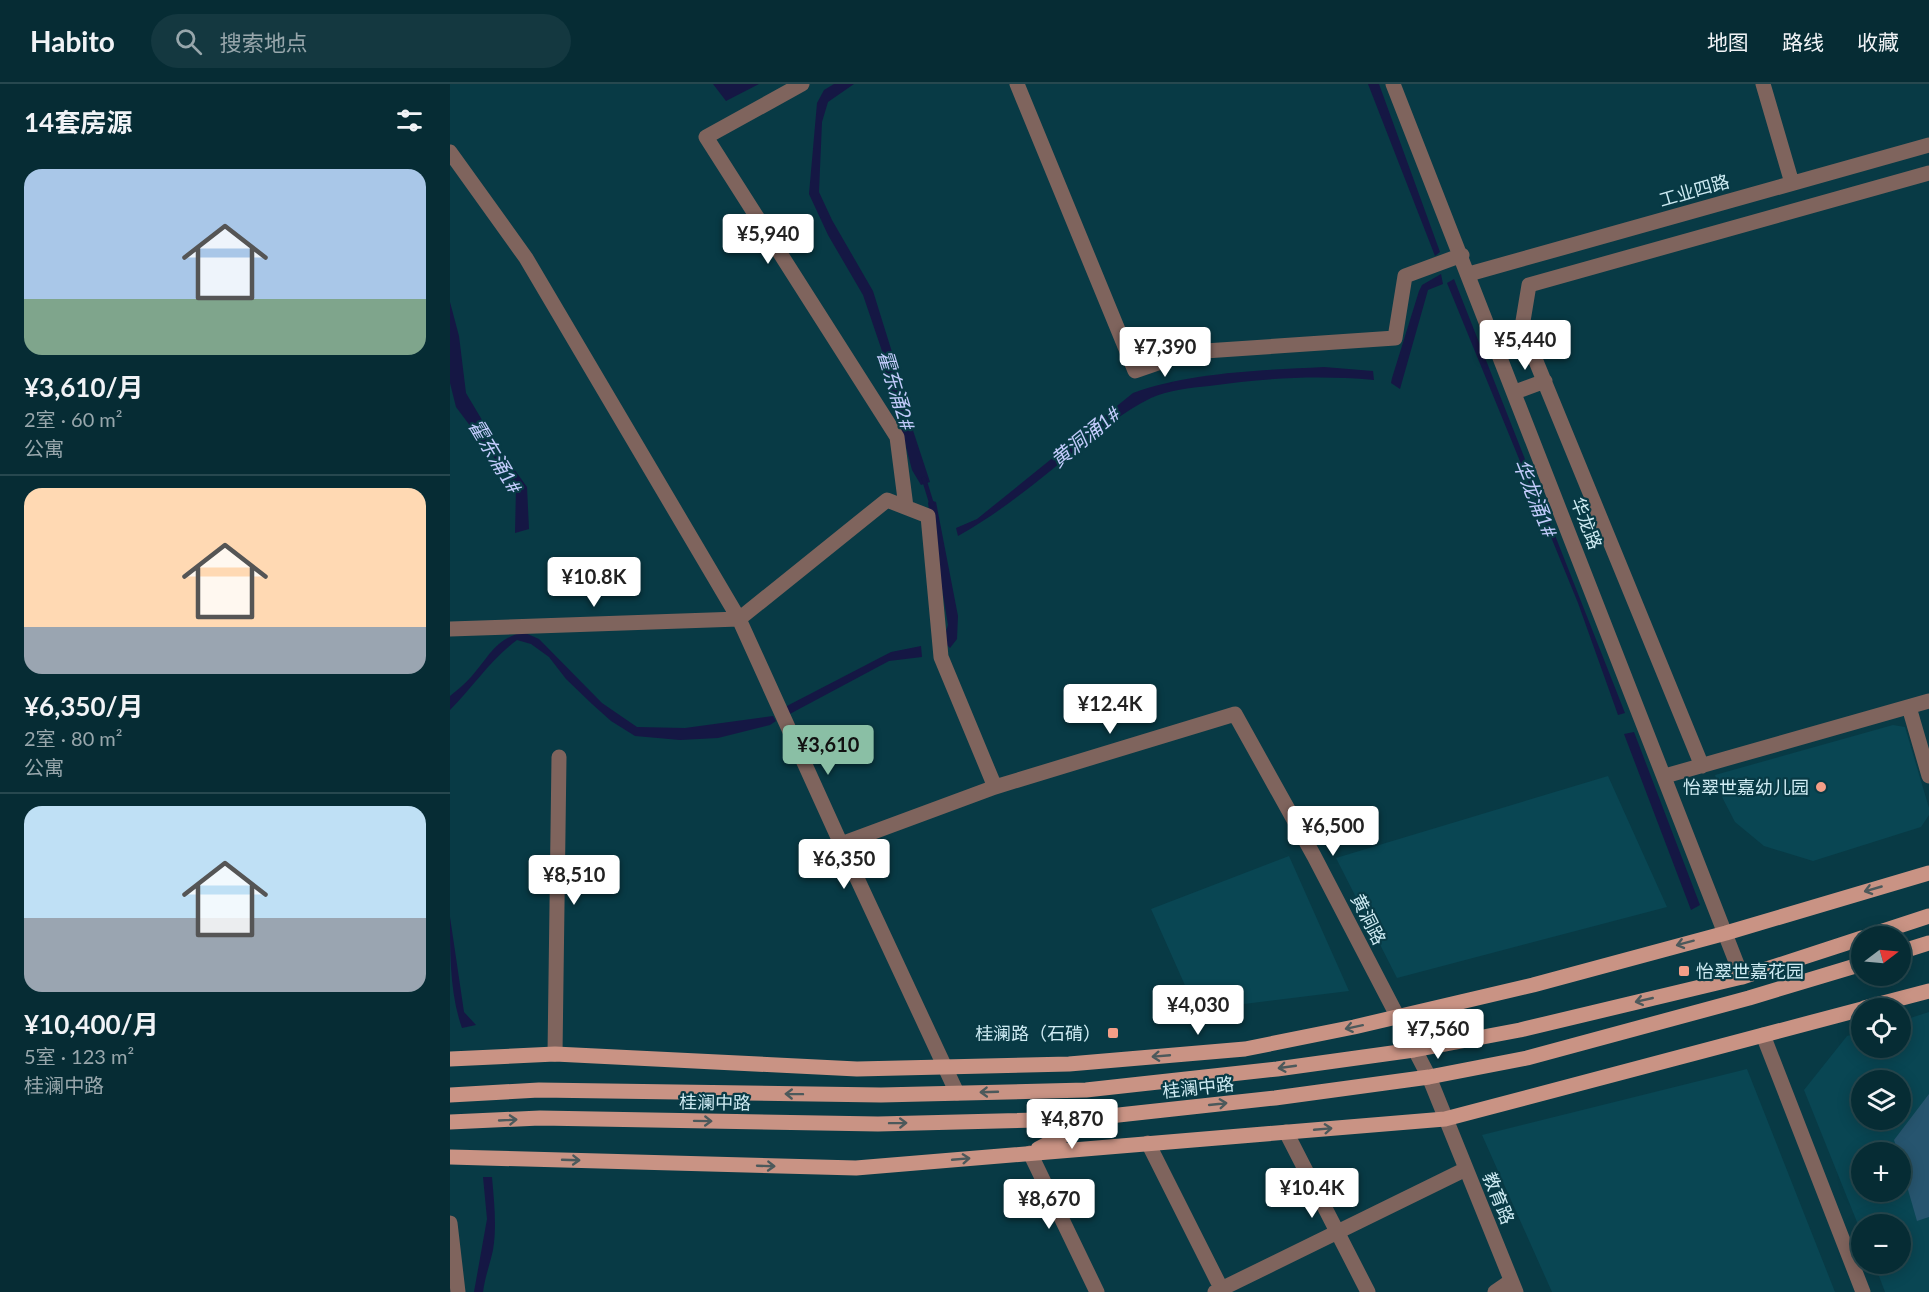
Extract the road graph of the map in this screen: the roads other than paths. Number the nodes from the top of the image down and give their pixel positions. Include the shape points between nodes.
1 (802, 84) edge
2 (1017, 84) edge
3 (1394, 84) edge
4 (1763, 84) edge
5 (1929, 145) edge
6 (450, 152) edge
7 (1929, 173) edge
8 (1826, 174) junction
9 (1785, 185) junction
10 (1834, 200) junction
11 (1785, 213) junction
12 (1462, 255) junction
13 (1469, 274) junction
14 (1545, 381) junction
15 (1515, 392) junction
16 (906, 507) junction
17 (739, 620) junction
18 (450, 629) edge
19 (1929, 701) edge
20 (1909, 707) junction
21 (560, 757) dead end
22 (1702, 766) junction
23 (1665, 776) junction
24 (1929, 776) edge
25 (995, 788) junction
26 (841, 844) junction
27 (1929, 873) edge
28 (1929, 916) edge
29 (1898, 926) edge
30 (1726, 933) junction
31 (1851, 942) edge
32 (1929, 943) edge
33 (1911, 949) edge
34 (1851, 967) edge
35 (1742, 977) junction
36 (1929, 991) edge
37 (1902, 998) edge
38 (1851, 1011) edge
39 (1398, 1017) junction
40 (1763, 1035) junction
41 (1414, 1050) junction
42 (555, 1054) junction
43 (450, 1059) edge
44 (944, 1066) junction
45 (1429, 1077) junction
46 (450, 1092) edge
47 (957, 1093) junction
48 (1099, 1117) junction
49 (1445, 1119) junction
50 (450, 1122) edge
51 (1286, 1132) junction
52 (1148, 1143) junction
53 (1030, 1153) junction
54 (450, 1157) edge
55 (1466, 1169) junction
56 (450, 1223) edge
57 (1337, 1232) junction
58 (1514, 1286) edge
59 (1220, 1291) edge
60 (458, 1292) edge
61 (1097, 1292) edge
62 (1368, 1292) edge
63 (1495, 1292) edge
64 (1863, 1292) edge

1 - 16 street via 706,137 897,437
2 - 12 street via 1135,370 1190,352 1395,338 1405,276
3 - 12 street, 华龙路
4 - 9 street
5 - 8 street, 工业四路
6 - 17 street via 526,258
7 - 10 street
8 - 9 street, 工业四路
8 - 10 street
9 - 11 street
9 - 13 street, 工业四路
10 - 11 street
11 - 14 street via 1529,285 1522,327
12 - 13 street, 华龙路
13 - 15 street, 华龙路
14 - 15 street
14 - 22 street
15 - 23 street, 华龙路
16 - 17 street via 887,500
16 - 25 street via 928,516 941,657
17 - 18 street
17 - 26 street
19 - 20 street
20 - 22 street
20 - 24 street
21 - 42 street
22 - 23 street
23 - 30 street, 华龙路
25 - 26 street
25 - 39 street, 黄洞路 via 1235,714
26 - 44 street
27 -> 30 main road
28 - 29 main road
30 - 35 street, 华龙路
30 -> 39 main road
31 - 35 main road, 桂澜中路
32 - 33 main road
34 - 45 main road, 桂澜中路 via 1527,1058
35 -> 41 main road, 桂澜中路 via 1520,1030
36 - 37 main road
38 - 40 main road
39 - 41 street, 黄洞路
39 -> 44 main road via 1245,1049 1069,1064
40 - 49 main road
40 - 64 street
41 - 45 street, 黄洞路
41 -> 47 main road, 桂澜中路 via 1086,1090
42 - 43 main road
42 - 44 main road via 857,1069
44 - 47 street
48 -> 45 main road, 桂澜中路
45 - 49 street, 教育路
47 -> 46 main road, 桂澜中路
50 -> 48 main road, 桂澜中路 via 540,1118 878,1124
48 - 53 main road
51 -> 49 main road
49 - 55 street, 教育路
51 - 52 main road
51 - 57 street
52 - 53 main road
52 - 59 street
54 -> 53 main road via 856,1168
53 - 61 street
55 - 57 street
55 - 58 street, 教育路
56 - 60 street
57 - 59 street
57 - 62 street
58 - 63 street

